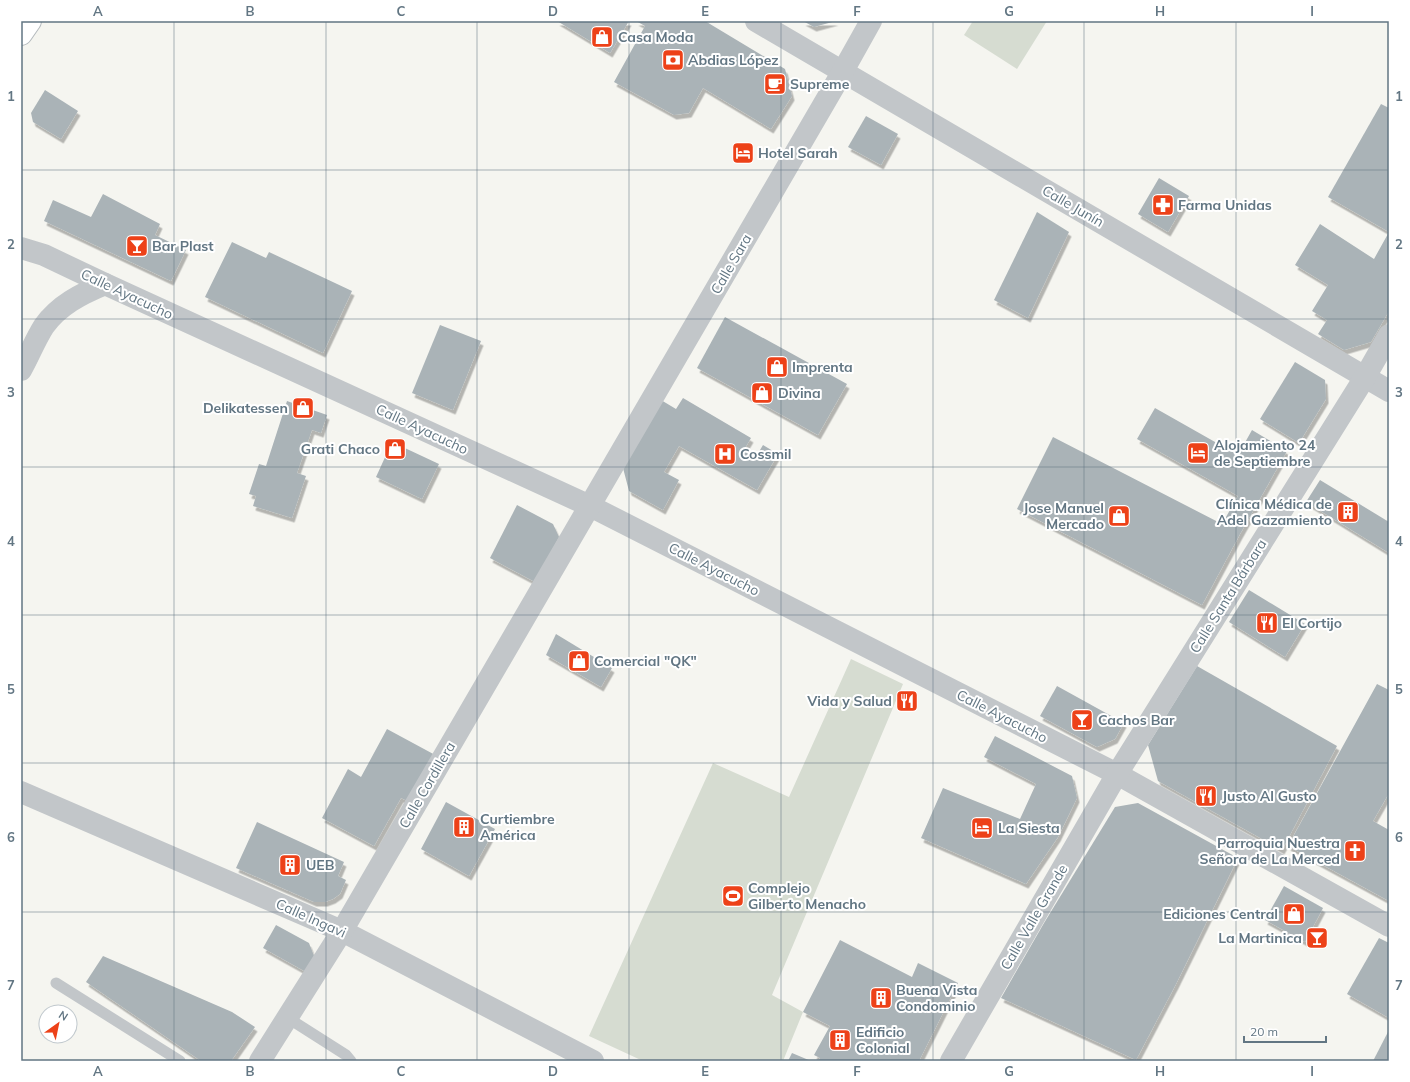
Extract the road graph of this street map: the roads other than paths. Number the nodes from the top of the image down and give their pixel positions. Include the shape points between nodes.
1 (30, 21) edge
2 (756, 21) edge
3 (871, 21) edge
4 (21, 34) edge
5 (843, 72) junction
6 (21, 248) edge
7 (105, 284) junction
8 (1389, 335) edge
9 (21, 370) edge
10 (1365, 377) junction
11 (1389, 391) edge
12 (590, 506) junction
13 (1117, 774) junction
14 (21, 792) edge
15 (1389, 926) edge
16 (342, 931) junction
17 (56, 983) dead end
18 (288, 1018) junction
19 (180, 1061) edge
20 (260, 1061) edge
21 (351, 1061) edge
22 (593, 1061) edge
23 (951, 1061) edge

1 - 4 main road
2 - 5 street, Calle Junín
3 - 5 street, Calle Sara
5 - 10 street, Calle Junín
5 - 12 street, Calle Sara
6 - 7 street, Calle Ayacucho via 44,254
7 - 9 street via 80,294 59,309 44,326
7 - 12 street, Calle Ayacucho
8 - 10 street, Calle Santa Bárbara
10 - 11 street, Calle Junín
10 - 13 street, Calle Santa Bárbara
12 - 13 street, Calle Ayacucho
12 - 16 street, Calle Cordillera
13 - 15 street, Calle Ayacucho
13 - 23 street, Calle Valle Grande
14 - 16 street, Calle Ingavi
16 - 18 street, Calle Cordillera
16 - 22 street, Calle Ingavi
17 - 19 lane
18 - 20 street, Calle Cordillera
18 - 21 lane via 346,1055

